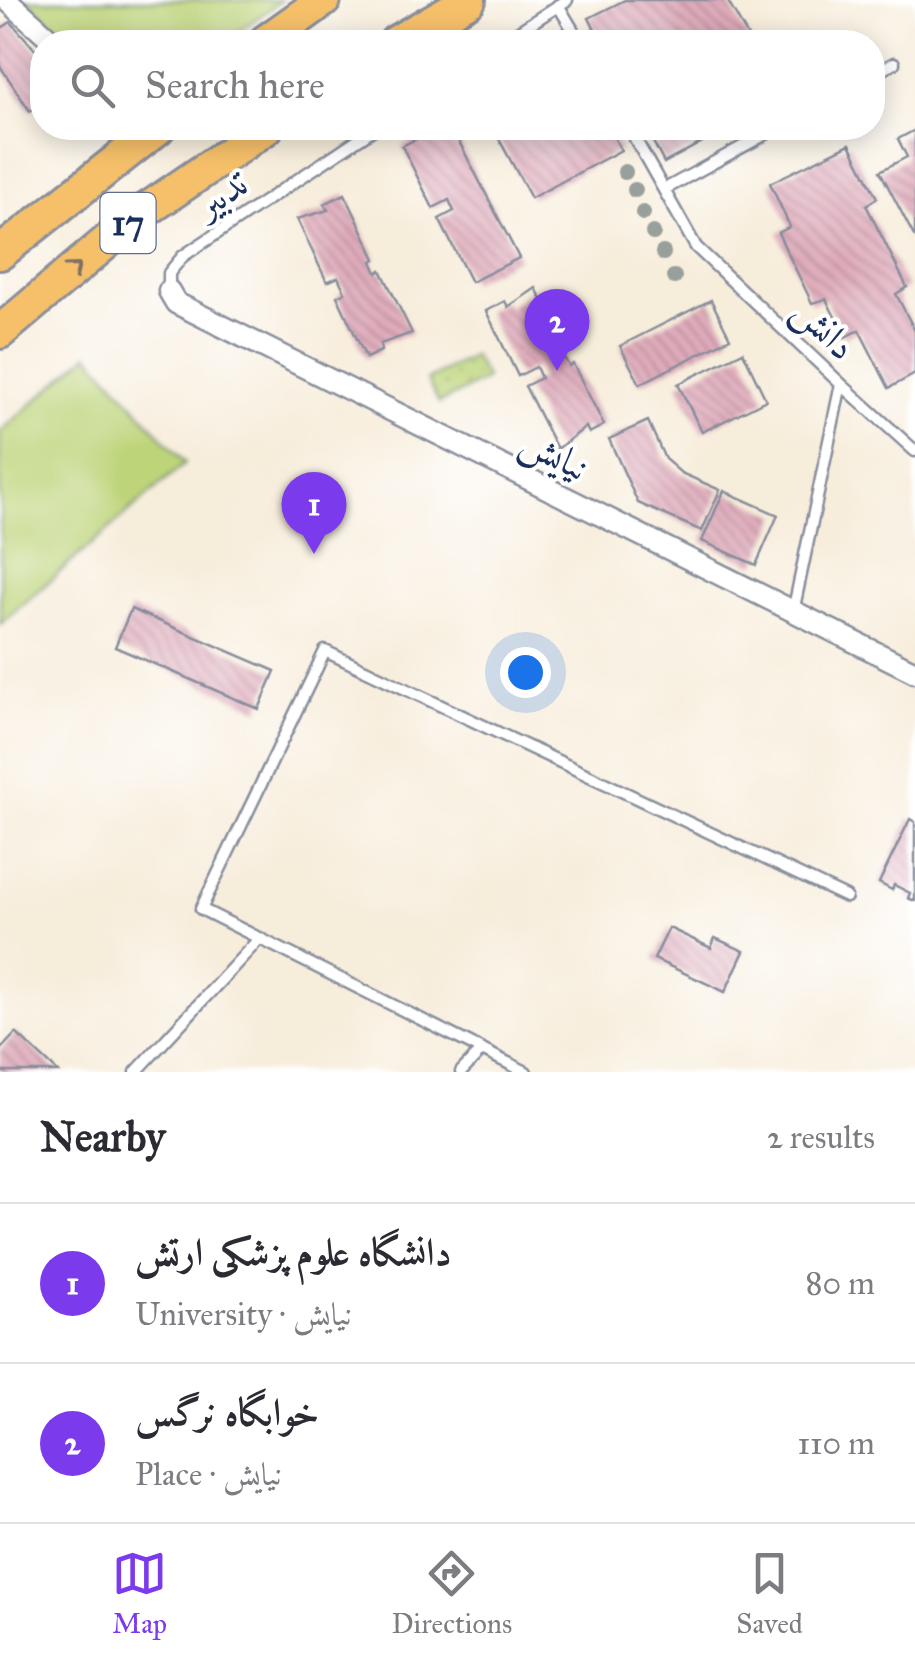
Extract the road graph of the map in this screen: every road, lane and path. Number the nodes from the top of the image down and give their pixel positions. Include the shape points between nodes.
1 (7, 0) edge
2 (324, 0) edge
3 (469, 0) edge
4 (562, 2) edge
5 (41, 30) edge
6 (283, 30) edge
7 (417, 30) edge
8 (520, 30) edge
9 (575, 30) edge
10 (894, 64) dead end
11 (885, 68) edge
12 (143, 140) edge
13 (248, 140) edge
14 (357, 140) edge
15 (636, 140) edge
16 (755, 140) edge
17 (665, 189) junction
18 (0, 253) edge
19 (169, 291) joint
20 (0, 332) edge
21 (842, 384) junction
22 (915, 451) edge
23 (793, 613) junction
24 (915, 672) edge
25 (846, 897) dead end
26 (260, 938) junction
27 (481, 1051) junction
28 (136, 1072) edge
29 (461, 1072) edge
30 (526, 1072) edge

1 - 5 street
2 - 6 highway
3 - 7 highway
4 - 8 lane
4 - 9 lane
10 - 11 lane
12 - 18 highway, 17
20 -> 13 highway, 17 via 136,217
14 - 19 lane, تدبیر via 183,256 169,273
15 - 17 lane, دانش
16 - 17 lane
17 - 21 lane, دانش via 696,247
19 - 23 street, نیایش via 176,303
21 - 22 lane
21 - 23 lane, دانش
23 - 24 street, نیایش
25 - 26 lane via 325,651 201,908
26 - 27 lane
26 - 28 lane
27 - 29 lane
27 - 30 lane

